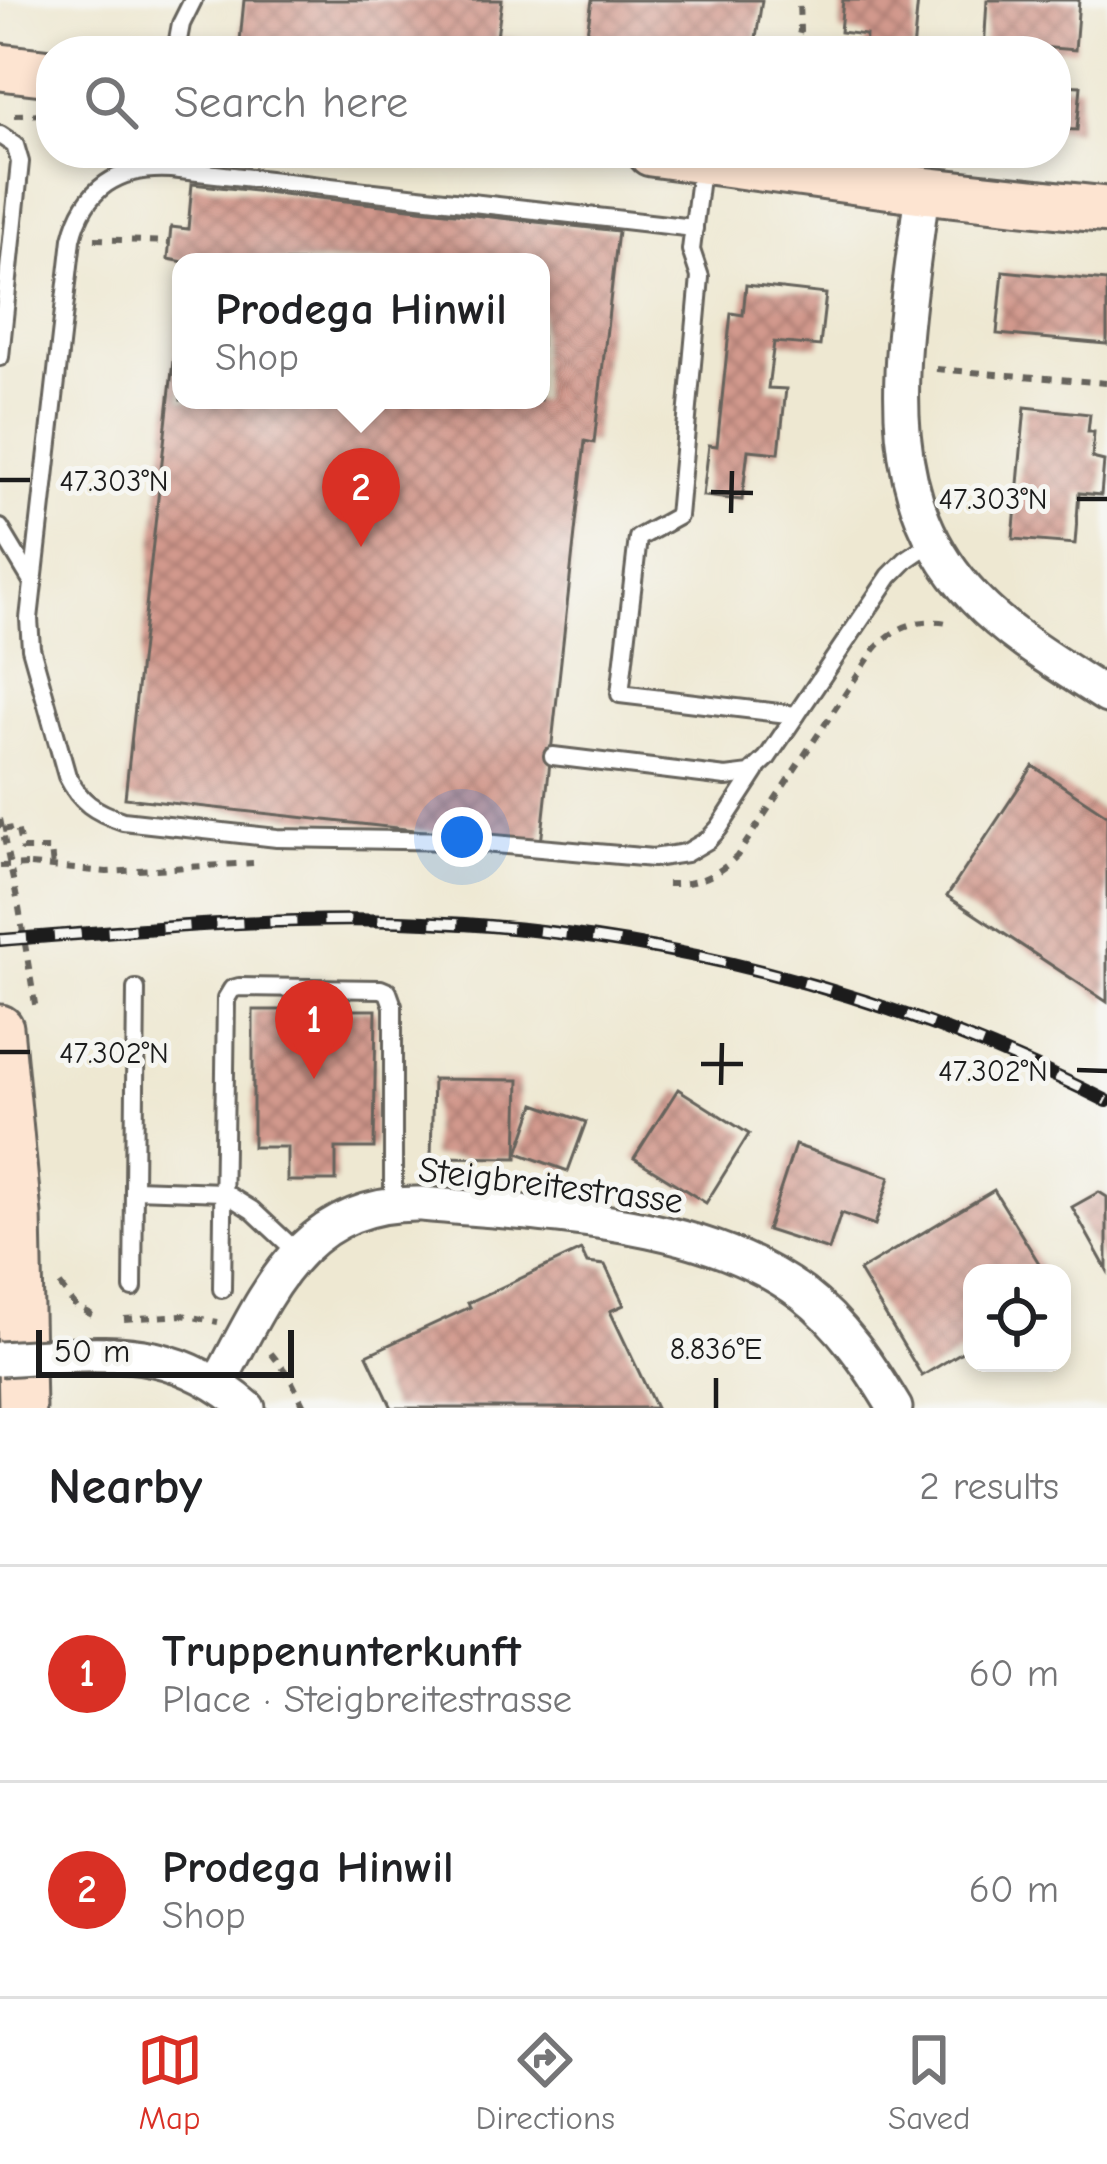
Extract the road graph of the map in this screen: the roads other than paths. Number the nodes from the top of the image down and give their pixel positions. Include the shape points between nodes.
1 (193, 0) edge
2 (179, 36) edge
3 (0, 67) edge
4 (36, 71) edge
5 (0, 135) edge
6 (701, 168) edge
7 (761, 168) edge
8 (922, 190) junction
9 (1107, 210) edge
10 (694, 228) junction
11 (0, 357) edge
12 (0, 528) edge
13 (932, 542) junction
14 (33, 584) junction
15 (1107, 696) edge
16 (796, 716) junction
17 (553, 756) dead end
18 (755, 771) junction
19 (136, 989) dead end
20 (0, 1028) edge
21 (134, 1190) junction
22 (224, 1192) junction
23 (393, 1204) junction
24 (298, 1253) junction
25 (134, 1288) dead end
26 (222, 1289) dead end
27 (0, 1359) edge
28 (218, 1384) junction
29 (22, 1408) edge
30 (248, 1408) edge
31 (895, 1408) edge

1 - 2 lane
3 - 4 street
5 - 11 lane via 20,162
6 - 10 lane
7 - 8 street
8 - 9 street
8 - 13 street via 902,430
10 - 14 lane via 157,169 128,173 99,189 72,239
10 - 16 lane via 700,277 678,516 638,538 620,694
12 - 14 lane
13 - 15 street via 993,633
13 - 16 lane via 890,576
14 - 18 lane via 31,648 67,776 86,805 123,821 277,838 444,840 653,858 708,840
16 - 18 lane
17 - 18 lane via 726,777
19 - 21 lane
20 - 29 street via 19,1215
21 - 22 lane
21 - 25 lane
22 - 23 lane via 232,989 381,989 393,1006
22 - 24 lane
22 - 26 lane
23 - 24 street, Steigbreitestrasse via 335,1222
23 - 31 street, Steigbreitestrasse via 622,1225 710,1246 803,1294 852,1342
24 - 28 street, Steigbreitestrasse
27 - 28 street, bridge via 150,1357
28 - 30 street

